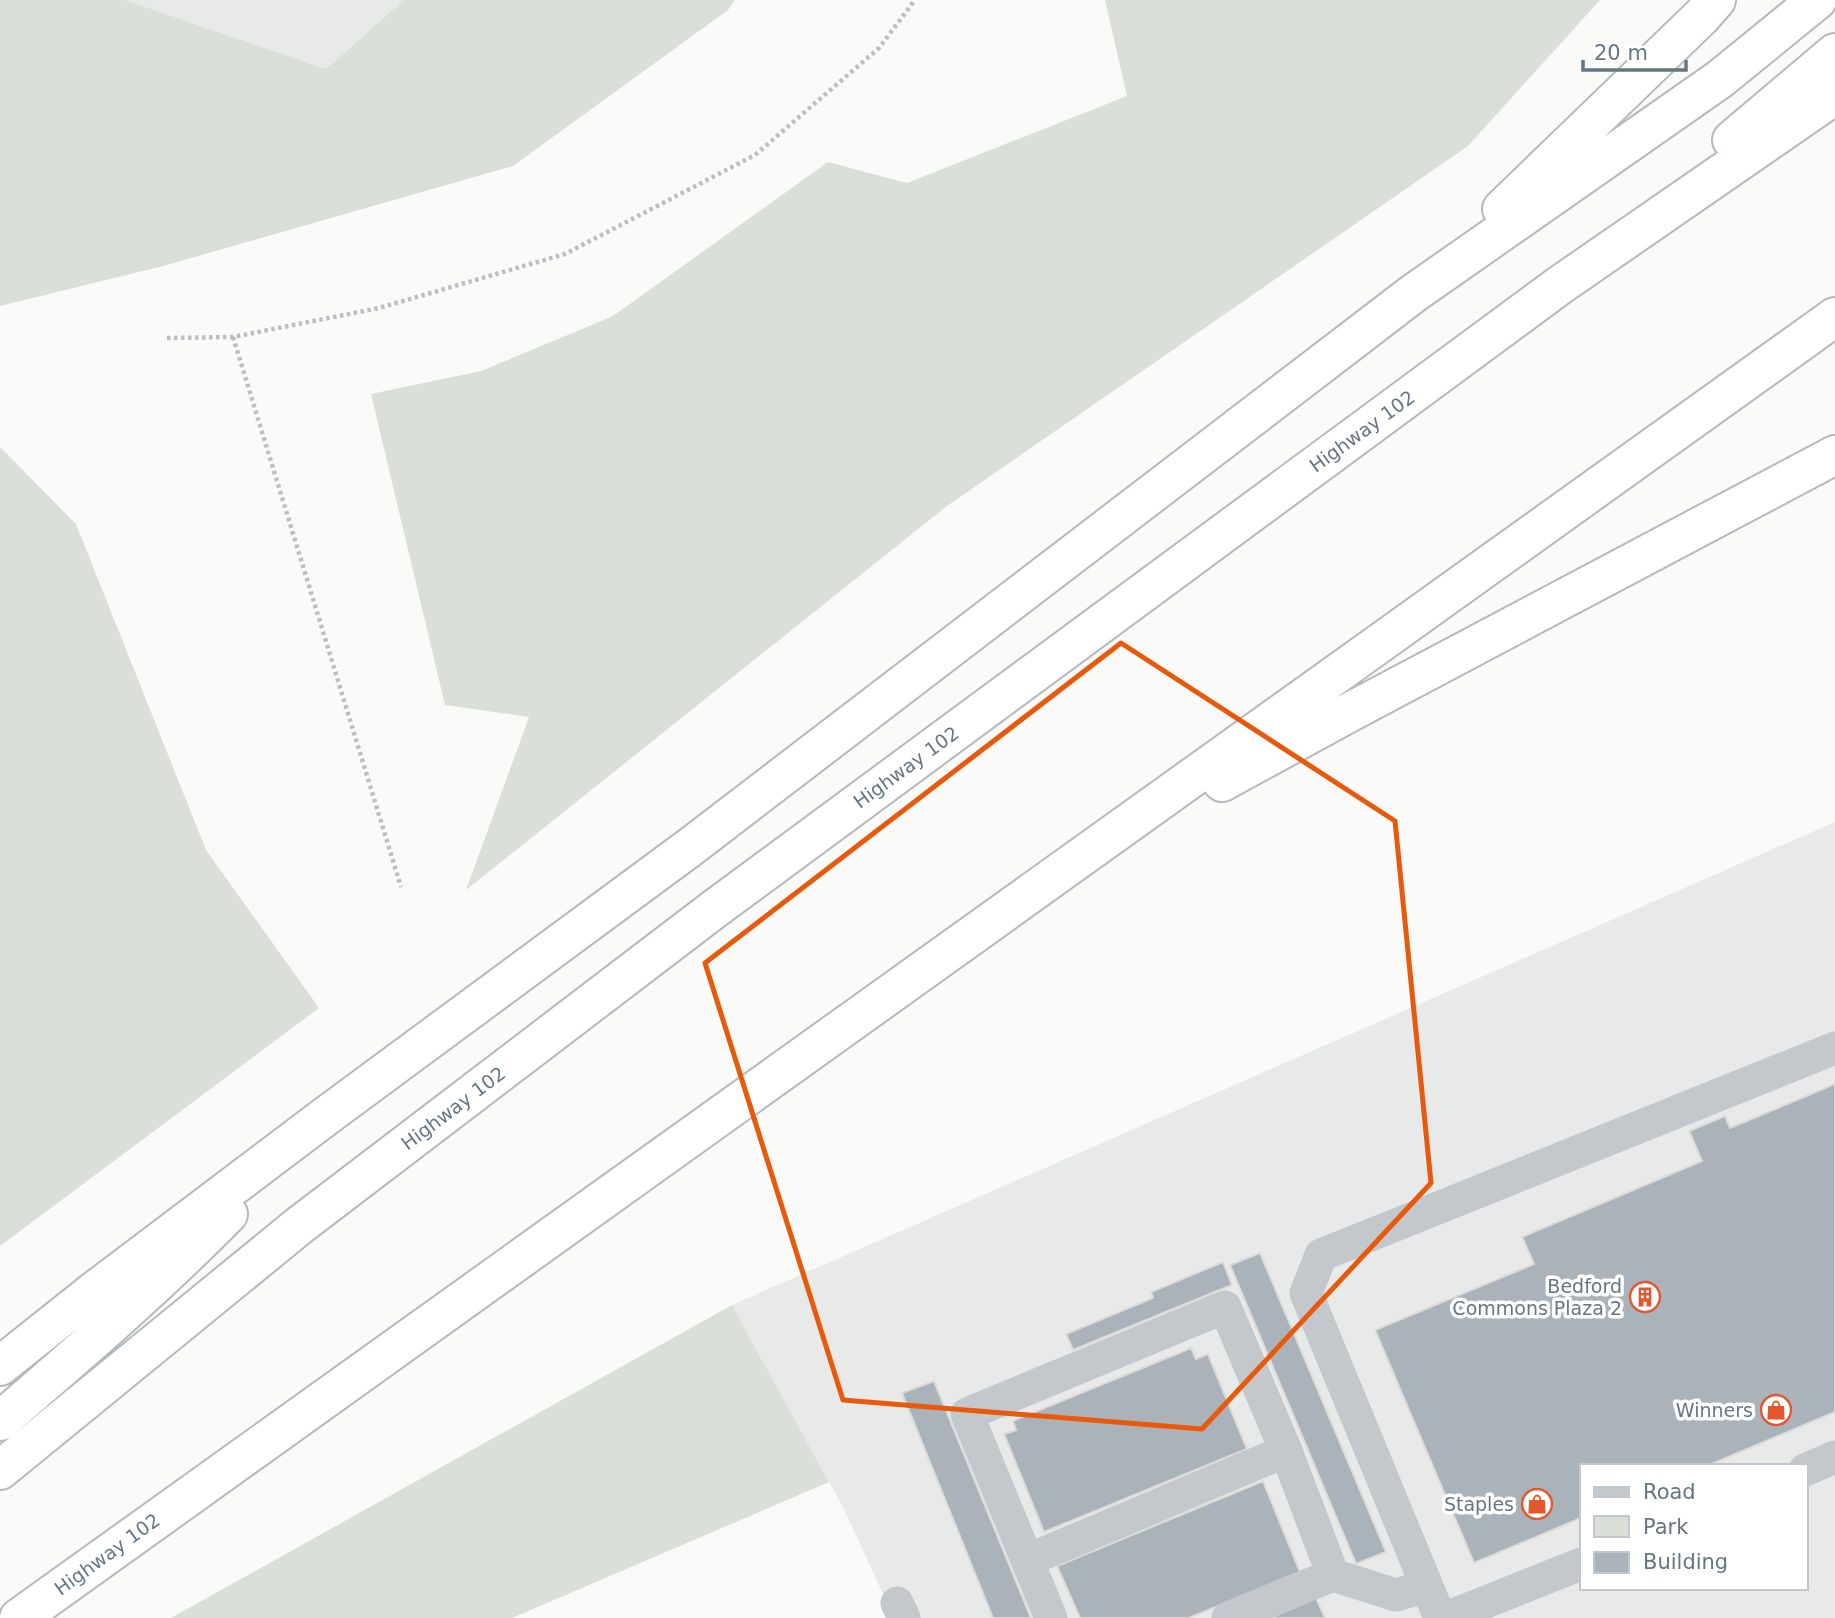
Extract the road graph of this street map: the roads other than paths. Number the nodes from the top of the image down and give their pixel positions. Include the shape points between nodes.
1 (1716, 0) edge
2 (1817, 0) edge
3 (1835, 53) edge
4 (1835, 95) edge
5 (1560, 285) junction
6 (1414, 293) junction
7 (1835, 317) edge
8 (1835, 455) edge
9 (1070, 866) junction
10 (1835, 1048) edge
11 (326, 1116) junction
12 (0, 1366) edge
13 (0, 1421) edge
14 (1286, 1451) junction
15 (1835, 1457) edge
16 (1807, 1469) edge
17 (0, 1470) edge
18 (1027, 1560) junction
19 (1580, 1564) edge
20 (1333, 1575) junction
21 (1427, 1586) junction
22 (19, 1618) edge
23 (1051, 1618) edge
24 (1228, 1618) edge
25 (1440, 1618) edge
26 (1446, 1618) edge

1 - 6 highway
2 - 6 highway via 1720,79
3 - 5 highway
4 - 5 highway, Highway 102
5 - 17 highway, Highway 102 via 716,906 300,1225
6 - 11 highway via 711,831
7 - 9 highway, Highway 102
8 - 9 highway
9 - 22 highway, Highway 102
10 - 21 lane via 1321,1255 1306,1293
11 - 12 highway
11 - 13 highway via 188,1255
14 - 18 lane
14 - 18 lane via 1225,1307 967,1414
14 - 20 lane
15 - 16 lane
18 - 23 lane
19 - 26 lane
20 - 21 lane via 1396,1595
20 - 24 lane
21 - 25 lane

